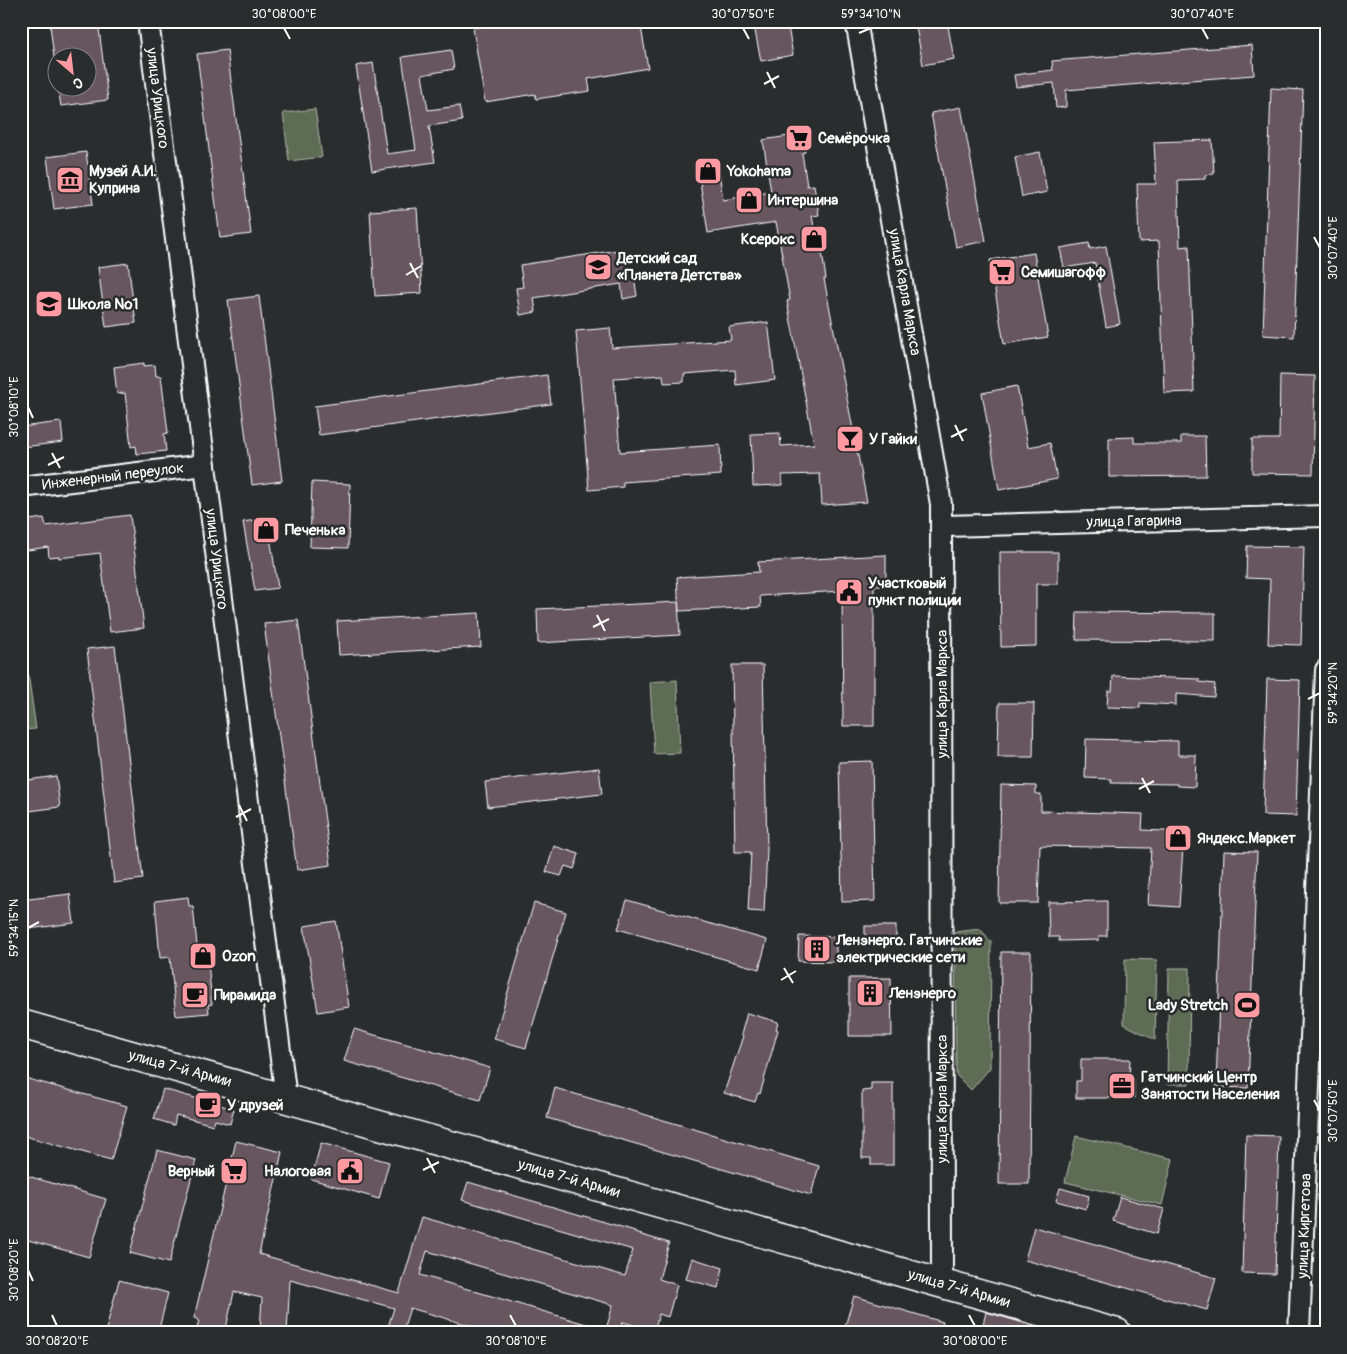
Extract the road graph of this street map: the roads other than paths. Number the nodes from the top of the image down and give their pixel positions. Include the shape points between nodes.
1 (148, 21) edge
2 (856, 21) edge
3 (205, 465) junction
4 (21, 487) edge
5 (1326, 516) edge
6 (942, 526) junction
7 (1326, 670) edge
8 (21, 1024) edge
9 (286, 1098) junction
10 (942, 1284) junction
11 (1117, 1333) edge
12 (1300, 1333) edge

1 - 3 street, улица Урицкого
2 - 6 street, улица Карла Маркса via 921,385
3 - 4 street, Инженерный переулок
3 - 9 street, улица Урицкого
5 - 6 street, улица Гагарина
6 - 10 street, улица Карла Маркса
7 - 12 street, улица Киргетова
8 - 9 street, улица 7-й Армии
9 - 10 street, улица 7-й Армии
10 - 11 street, улица 7-й Армии

